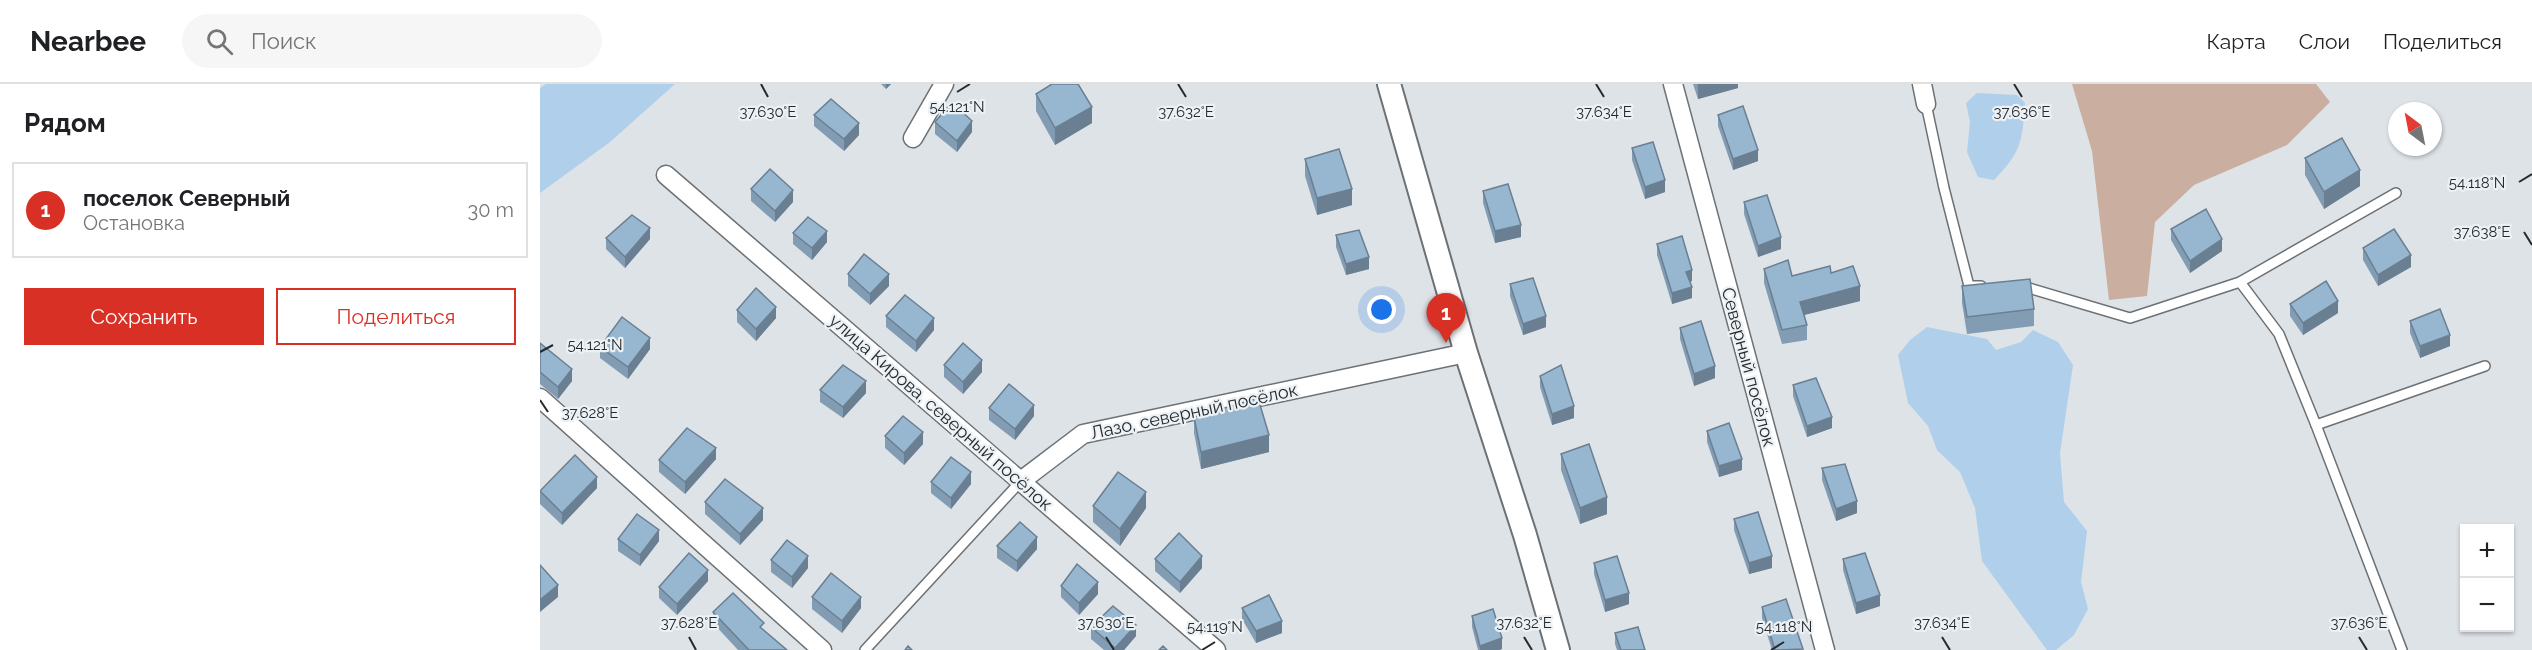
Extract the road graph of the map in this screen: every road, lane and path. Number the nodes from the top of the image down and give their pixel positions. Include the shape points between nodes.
1 (944, 84) edge
2 (1389, 84) edge
3 (1673, 84) edge
4 (1922, 84) edge
5 (1926, 104) joint
6 (913, 138) dead end
7 (666, 175) dead end
8 (2396, 193) dead end
9 (2240, 282) junction
10 (2011, 285) edge
11 (1990, 286) edge
12 (1466, 353) junction
13 (2485, 366) dead end
14 (540, 398) edge
15 (2316, 425) junction
16 (1022, 481) junction
17 (822, 650) edge
18 (865, 650) edge
19 (1216, 650) edge
20 (1558, 650) edge
21 (1825, 650) edge
22 (2402, 650) edge

1 - 6 street
2 - 12 street
3 - 21 street, Северный посёлок
4 - 5 street
5 - 11 lane via 1969,286
7 - 16 street, улица Кирова, северный посёлок
8 - 9 lane
9 - 10 lane via 2130,318
9 - 15 lane via 2279,334
12 - 16 street, Лазо, северный посёлок via 1083,434
12 - 20 street
13 - 15 lane
14 - 17 street
15 - 22 lane
16 - 18 lane, Лазо, северный посёлок
16 - 19 street, улица Кирова, северный посёлок

